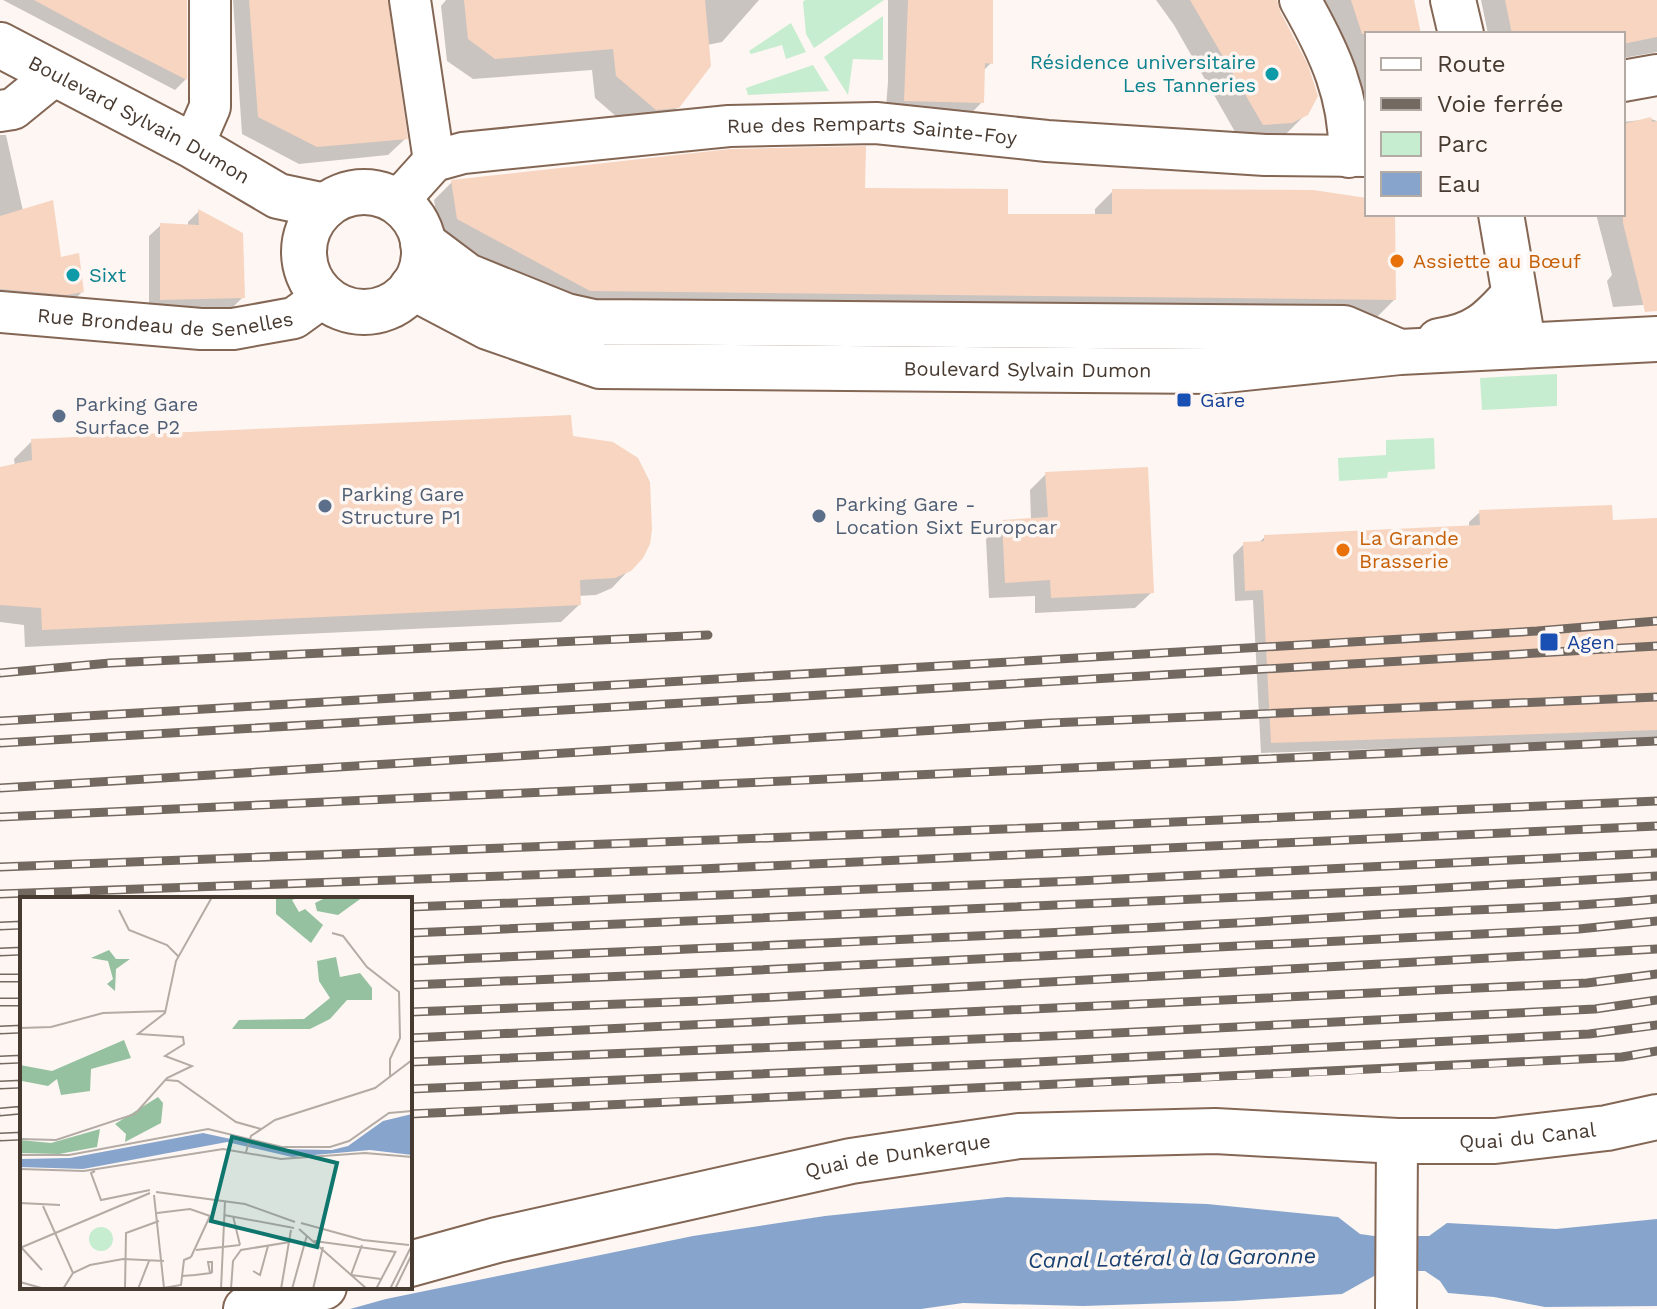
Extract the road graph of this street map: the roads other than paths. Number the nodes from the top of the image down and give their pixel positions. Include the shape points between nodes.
1 (210, 0) edge
2 (410, 0) edge
3 (1300, 0) edge
4 (1453, 0) edge
5 (1461, 32) edge
6 (0, 45) edge
7 (56, 74) junction
8 (1657, 75) edge
9 (1625, 81) edge
10 (0, 111) edge
11 (193, 146) junction
12 (1358, 156) edge
13 (434, 161) junction
14 (397, 202) junction
15 (1501, 216) edge
16 (316, 220) junction
17 (423, 243) junction
18 (412, 287) junction
19 (1514, 295) junction
20 (323, 297) junction
21 (0, 312) edge
22 (1657, 339) edge
23 (1525, 347) junction
24 (1391, 348) junction
25 (1657, 1117) edge
26 (1397, 1154) junction
27 (412, 1263) edge
28 (317, 1289) edge
29 (246, 1309) edge
30 (1396, 1309) edge

1 - 11 street via 210,107
2 - 13 street
3 - 12 street via 1323,40 1346,102
4 - 5 street
6 - 7 street, Boulevard Sylvain Dumon
7 - 10 street via 13,109
7 - 11 street, Boulevard Sylvain Dumon
8 - 9 street
11 - 16 street, Boulevard Sylvain Dumon
12 - 13 street, Rue des Remparts Sainte-Foy via 1047,141 876,123 729,126 463,153
13 - 14 street
14 - 16 street via 356,192 339,197
14 - 17 street via 415,220
15 - 19 street
16 - 20 street via 304,264
17 - 18 street
17 - 24 street via 467,276 593,322 1344,328
18 - 20 street via 386,308 370,312 337,306
18 - 24 street, Boulevard Sylvain Dumon via 488,327 600,366 1216,371 1301,364 1339,347
19 - 23 street
19 - 24 street via 1487,325 1460,338
20 - 21 street, Rue Brondeau de Senelles via 294,318 233,329
22 - 23 street
23 - 24 street
25 - 26 street, Quai du Canal
26 - 27 street, Quai de Dunkerque via 1215,1131 1019,1136 851,1161
26 - 30 street
28 - 29 street

